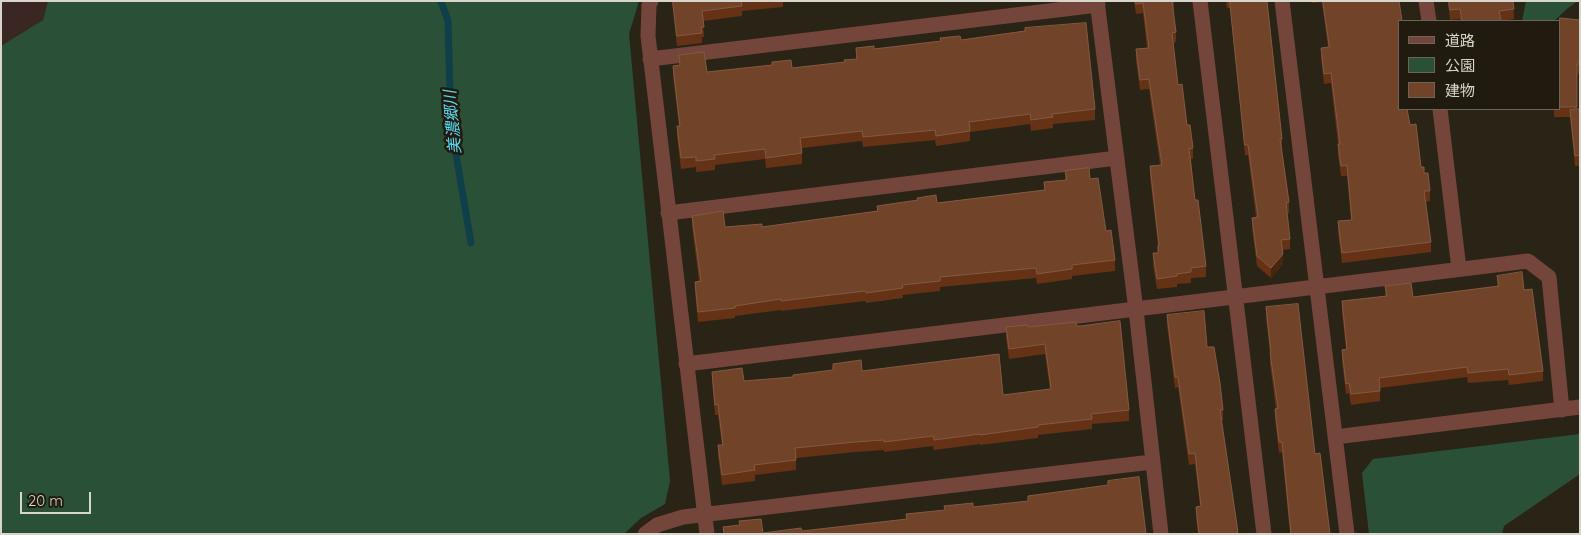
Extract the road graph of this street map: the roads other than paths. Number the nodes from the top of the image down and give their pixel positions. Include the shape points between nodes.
1 (651, 1) edge
2 (1200, 1) edge
3 (1282, 1) edge
4 (1426, 1) edge
5 (1097, 3) edge
6 (1429, 20) edge
7 (650, 59) junction
8 (1440, 110) edge
9 (1117, 158) junction
10 (668, 213) junction
11 (1459, 269) junction
12 (1316, 288) junction
13 (1235, 297) junction
14 (1136, 310) junction
15 (686, 364) junction
16 (1580, 408) edge
17 (1562, 410) junction
18 (1335, 437) junction
19 (1152, 462) junction
20 (705, 516) junction
21 (645, 534) edge
22 (707, 534) edge
23 (1161, 534) edge
24 (1264, 534) edge
25 (1346, 534) edge

1 - 7 street
2 - 13 street
3 - 12 street
4 - 6 street
5 - 7 street
5 - 9 street
7 - 10 street
8 - 11 street
9 - 10 street
9 - 14 street
10 - 15 street
11 - 12 street
11 - 17 street via 1528,261 1549,277
12 - 13 street
12 - 18 street
13 - 14 street
13 - 24 street
14 - 15 street
14 - 19 street
15 - 20 street
16 - 17 street
17 - 18 street
18 - 25 street
19 - 20 street
19 - 23 street
20 - 21 street via 682,517 657,525
20 - 22 street

